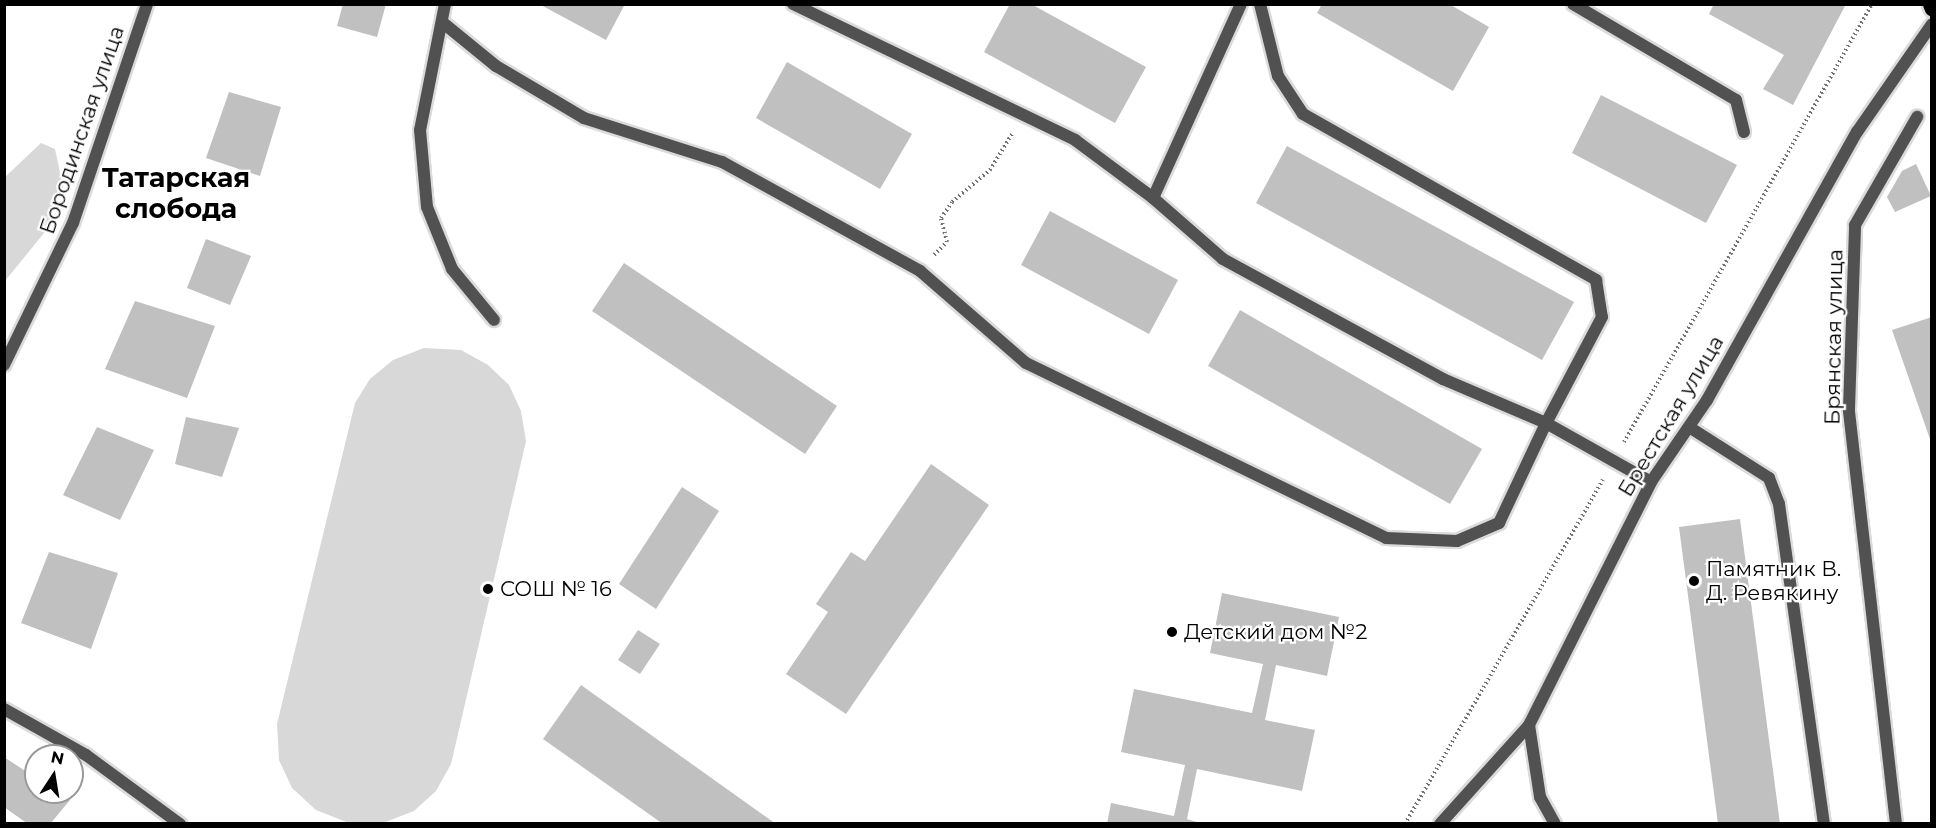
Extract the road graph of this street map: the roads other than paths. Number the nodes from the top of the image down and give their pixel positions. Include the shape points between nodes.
1 (147, 4) edge
2 (445, 4) edge
3 (793, 4) edge
4 (1241, 4) edge
5 (1260, 4) edge
6 (1573, 4) edge
7 (442, 22) junction
8 (1932, 24) edge
9 (1917, 117) dead end
10 (1744, 132) dead end
11 (1153, 198) junction
12 (494, 320) dead end
13 (5, 363) edge
14 (1546, 423) junction
15 (1689, 427) junction
16 (1651, 482) junction
17 (4, 710) edge
18 (1529, 725) junction
19 (180, 824) edge
20 (1440, 824) edge
21 (1555, 824) edge
22 (1824, 824) edge
23 (1896, 824) edge

1 - 13 street, Бородинская улица via 73,223
2 - 7 street
3 - 11 street via 1075,140
4 - 11 street
5 - 14 street via 1278,76 1303,114 1596,280 1602,317
6 - 10 street via 1736,100
7 - 12 street via 428,72 420,130 427,207 452,269
7 - 14 street via 496,66 584,118 722,162 920,272 1026,363 1386,538 1457,541 1499,523
8 - 15 street, Брестская улица via 1857,132
9 - 23 street, Брянская улица via 1855,225 1849,409
11 - 14 street via 1222,259 1443,379
14 - 16 street
15 - 16 street, Брестская улица
15 - 22 street via 1769,478 1779,504
16 - 18 street, Брестская улица
17 - 19 street via 86,755
18 - 20 street, Брестская улица
18 - 21 street via 1540,797

